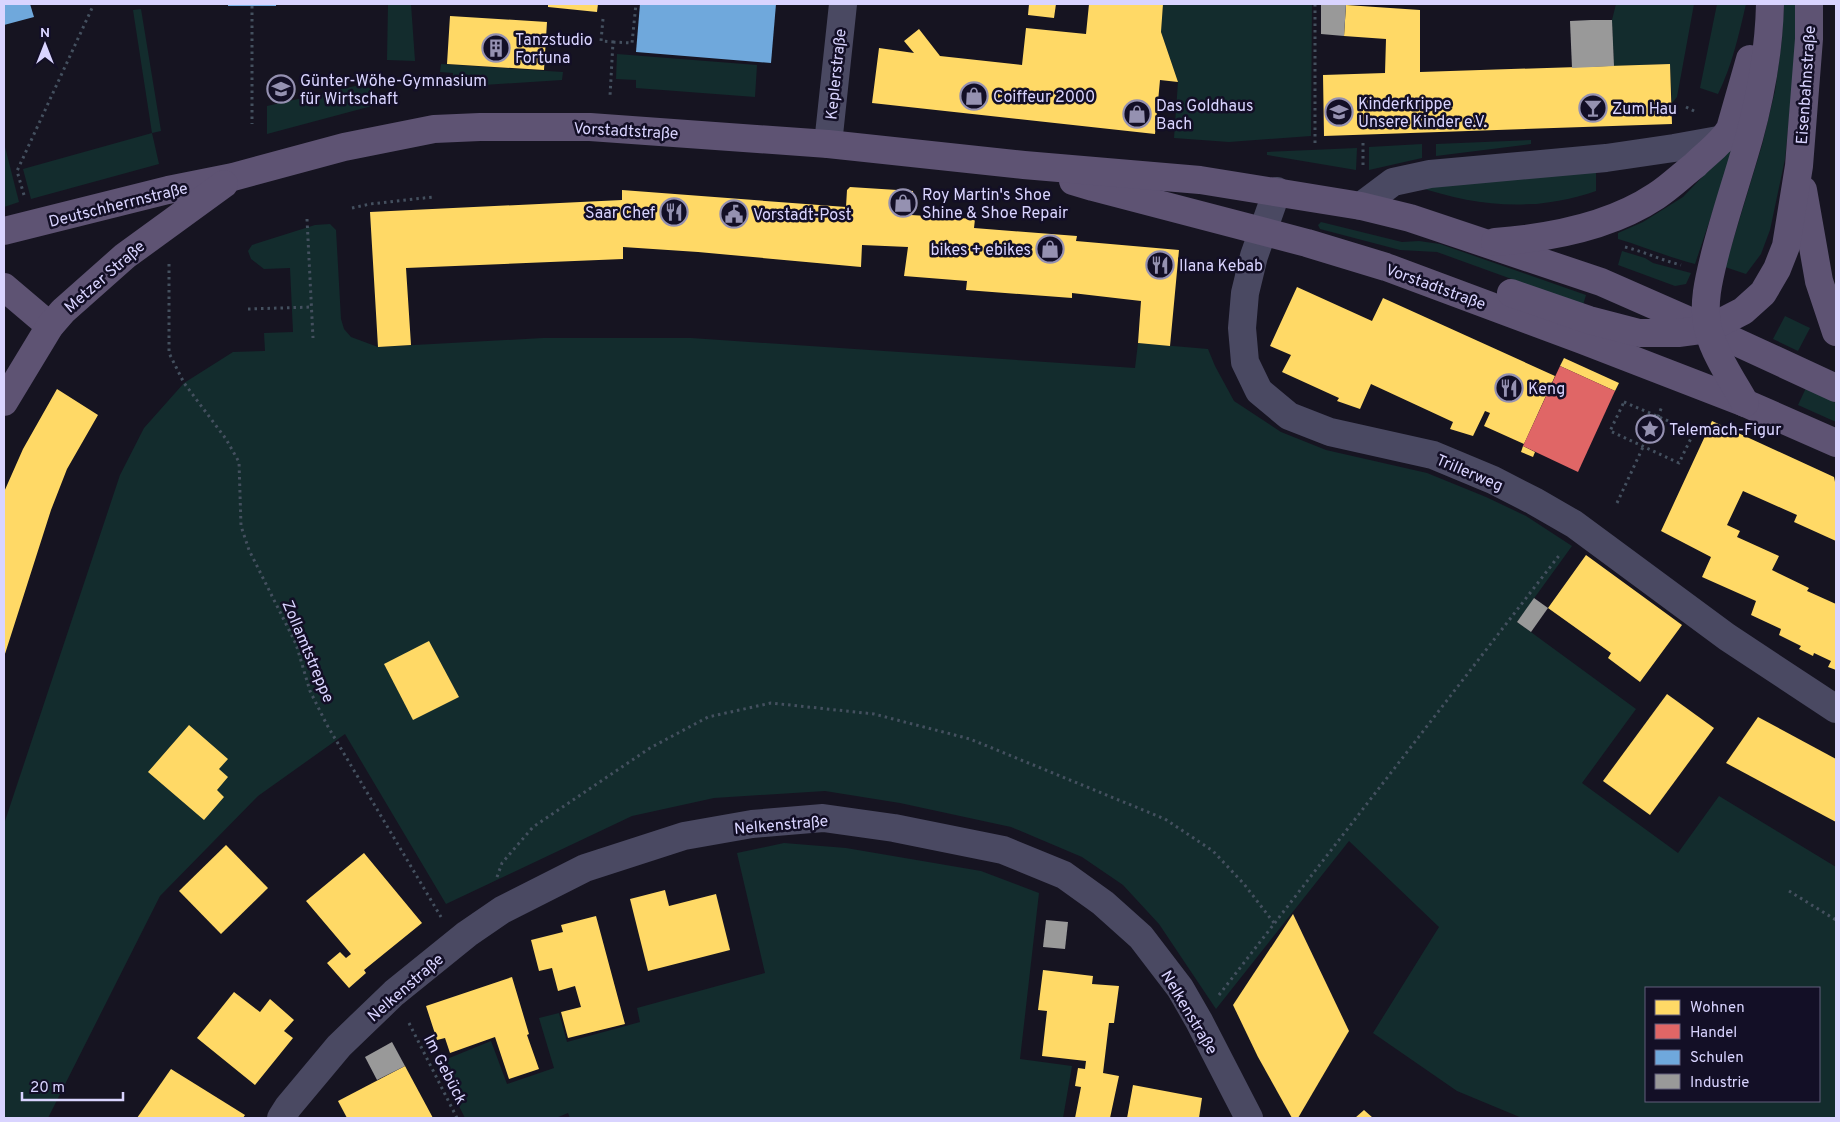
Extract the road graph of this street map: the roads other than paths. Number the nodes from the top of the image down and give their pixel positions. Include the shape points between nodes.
1 (843, 4) edge
2 (1764, 4) edge
3 (1770, 4) edge
4 (1809, 4) edge
5 (1724, 139) junction
6 (828, 144) junction
7 (1024, 164) junction
8 (1799, 166) junction
9 (233, 177) junction
10 (1277, 191) junction
11 (1361, 206) junction
12 (1263, 231) junction
13 (4, 232) edge
14 (1484, 243) junction
15 (1386, 267) junction
16 (4, 287) edge
17 (50, 326) junction
18 (1708, 329) junction
19 (1836, 332) edge
20 (1836, 388) edge
21 (4, 402) edge
22 (1745, 403) junction
23 (1836, 443) edge
24 (1836, 708) edge
25 (281, 1118) edge
26 (1248, 1118) edge

1 - 6 street, Keplerstraße
2 - 5 main road via 1730,129
3 - 18 main road via 1764,78 1711,272 1705,306
4 - 8 main road, Eisenbahnstraße
5 - 11 street via 1606,158 1430,174 1393,182
5 - 14 main road via 1675,182 1628,211 1567,233 1530,240
6 - 7 main road, Vorstadtstraße
6 - 9 main road, Vorstadtstraße via 581,127 434,129 344,147
7 - 10 main road, Vorstadtstraße via 1200,180
7 - 12 main road, Vorstadtstraße via 1093,188
8 - 18 main road via 1786,246 1777,269 1763,294 1743,311
8 - 19 main road via 1819,281
9 - 13 main road, Deutschherrnstraße via 168,190
9 - 17 main road, Metzer Straße via 115,263
10 - 11 main road, Vorstadtstraße
10 - 12 street, Trillerweg
11 - 14 main road, Vorstadtstraße via 1410,218
12 - 15 main road, Vorstadtstraße
12 - 24 street, Trillerweg via 1245,294 1242,328 1245,362 1259,391 1289,416 1330,432 1433,456 1534,501 1580,529 1727,637
14 - 18 main road, Vorstadtstraße via 1602,282
15 - 18 main road via 1439,268 1569,314 1638,333
15 - 22 main road, Vorstadtstraße
16 - 17 main road
17 - 21 main road, Metzer Straße
18 - 20 main road, Vorstadtstraße
18 - 22 main road
22 - 23 main road, Vorstadtstraße
25 - 26 street, Nelkenstraße via 339,1046 394,993 502,910 585,868 684,836 752,824 823,818 894,828 1003,850 1064,875 1103,903 1141,937 1180,988

